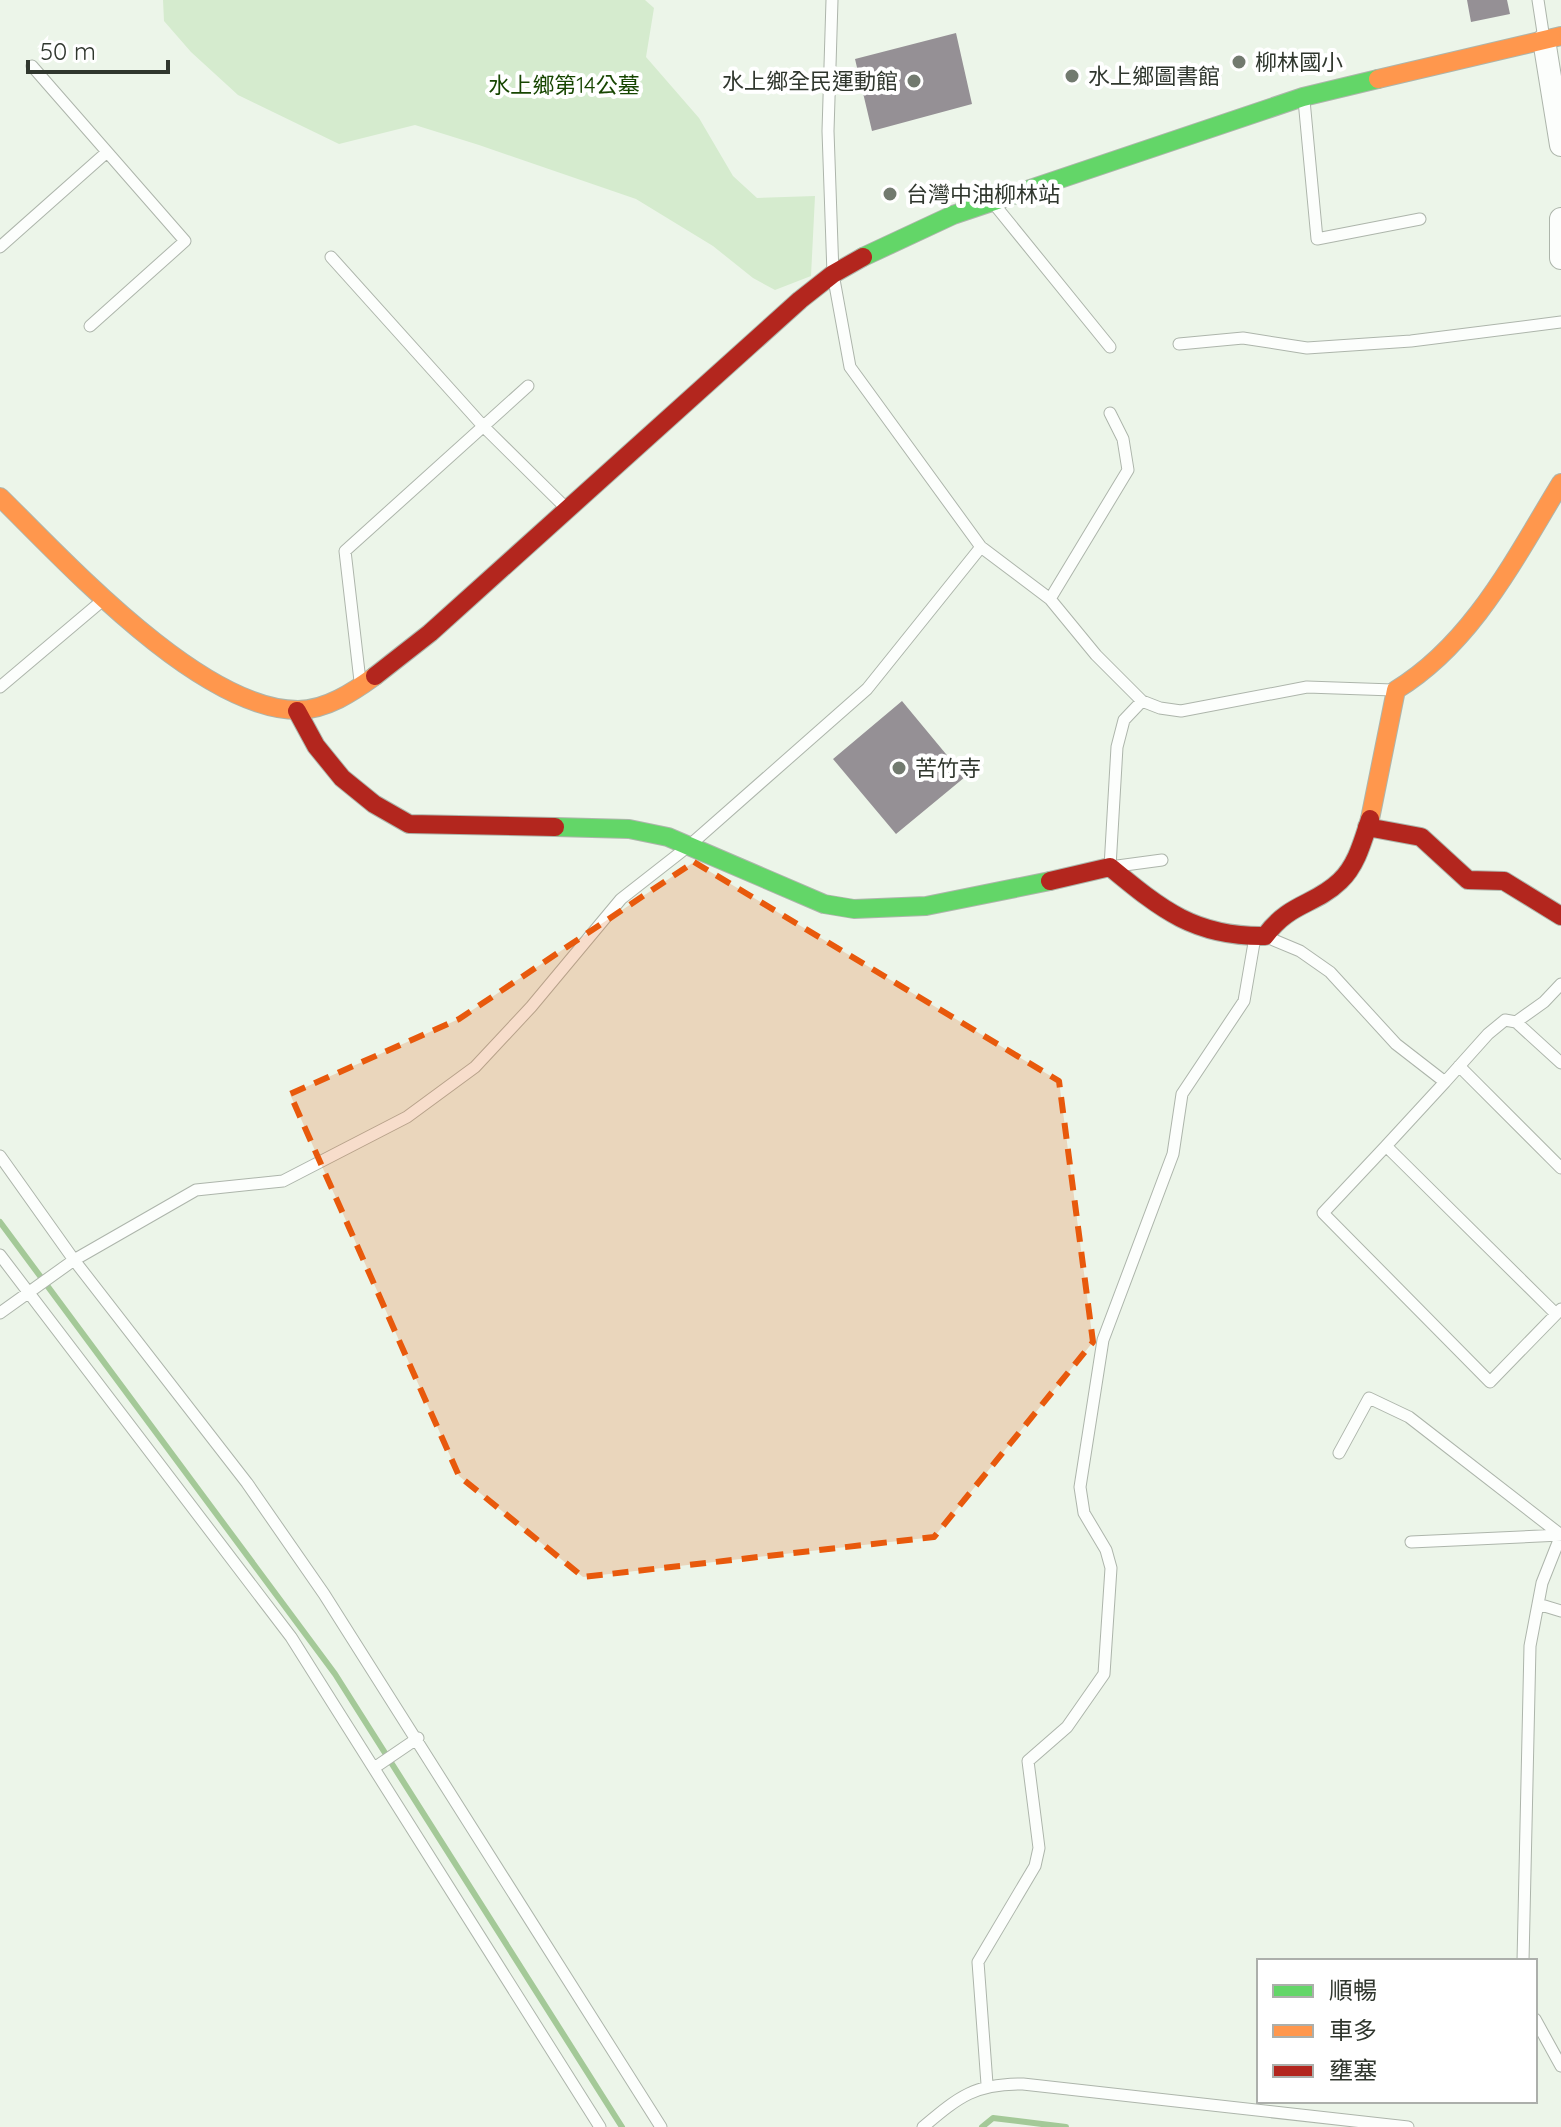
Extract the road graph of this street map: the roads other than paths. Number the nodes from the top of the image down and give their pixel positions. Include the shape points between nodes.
1 (832, 0) edge
2 (1538, 0) edge
3 (1552, 38) edge
4 (32, 66) dead end
5 (1303, 97) junction
6 (1561, 145) edge
7 (107, 152) junction
8 (992, 202) junction
9 (1420, 219) dead end
10 (1561, 219) edge
11 (0, 247) edge
12 (331, 257) dead end
13 (1561, 258) edge
14 (833, 274) junction
15 (1561, 322) edge
16 (90, 326) dead end
17 (1179, 344) dead end
18 (1110, 347) dead end
19 (528, 386) dead end
20 (1110, 413) dead end
21 (483, 426) junction
22 (1561, 483) edge
23 (0, 497) edge
24 (568, 509) junction
25 (981, 547) junction
26 (106, 597) junction
27 (1050, 599) junction
28 (360, 686) junction
29 (0, 687) edge
30 (1396, 690) junction
31 (1142, 701) junction
32 (297, 711) junction
33 (1367, 827) junction
34 (690, 845) junction
35 (1162, 860) dead end
36 (1110, 867) junction
37 (1561, 916) edge
38 (1260, 936) junction
39 (1561, 984) edge
40 (1516, 1022) junction
41 (1561, 1063) edge
42 (1459, 1066) junction
43 (1445, 1082) junction
44 (1386, 1146) junction
45 (0, 1156) edge
46 (1561, 1168) edge
47 (0, 1255) edge
48 (74, 1260) junction
49 (31, 1292) junction
50 (1559, 1311) edge
51 (0, 1313) edge
52 (1339, 1453) dead end
53 (1561, 1534) edge
54 (1411, 1542) dead end
55 (1538, 1604) junction
56 (1561, 1611) edge
57 (418, 1738) junction
58 (374, 1768) junction
59 (1523, 1959) edge
60 (1537, 2023) edge
61 (1561, 2066) edge
62 (987, 2084) junction
63 (600, 2127) edge
64 (661, 2127) edge
65 (923, 2127) edge
66 (1408, 2127) edge

1 - 14 lane via 828,131
2 - 3 lane
3 - 5 street
3 - 6 street
4 - 7 lane
5 - 8 street
5 - 9 lane via 1317,239
7 - 11 lane
7 - 16 lane via 185,241
8 - 14 street via 916,230
8 - 18 lane
10 - 13 street
12 - 21 lane
14 - 24 street
14 - 25 lane via 850,367
15 - 17 lane via 1307,348 1243,338
19 - 21 lane
20 - 27 lane via 1123,439 1128,470
21 - 24 lane
21 - 28 lane via 345,551
22 - 30 street via 1485,606 1423,673
23 - 26 street
24 - 28 street via 434,631
25 - 27 lane
25 - 34 lane via 867,689
26 - 29 lane
26 - 32 street via 196,674 242,696
27 - 31 lane
28 - 32 street via 342,698
30 - 31 lane via 1307,687 1181,711
30 - 33 street
31 - 36 lane via 1124,720 1117,747
32 - 34 street via 324,759 367,800 409,824 606,826
33 - 37 street via 1421,837 1468,880 1504,881
33 - 38 street via 1350,870 1340,881 1280,916
34 - 36 street via 848,911 922,906
34 - 48 lane via 621,899 475,1067 407,1117 283,1181 196,1190
35 - 36 lane
36 - 38 street via 1168,916 1188,926 1241,938
38 - 43 lane via 1300,951 1330,972 1396,1044
38 - 62 lane via 1244,1001 1182,1094 1173,1154 1103,1340 1080,1487 1084,1513 1111,1568 1104,1674 1067,1727 1028,1761 1039,1848 1035,1866 978,1962
39 - 40 lane
40 - 41 lane
40 - 42 lane via 1505,1020
42 - 43 lane
42 - 46 lane
43 - 44 lane
44 - 50 lane
44 - 50 lane via 1323,1213 1490,1382
45 - 48 lane
47 - 49 lane
48 - 49 lane
48 - 57 lane via 247,1483
49 - 51 lane
49 - 58 lane via 291,1637
52 - 53 lane via 1369,1398 1409,1417
53 - 54 lane
53 - 55 lane
55 - 56 lane
55 - 59 lane via 1530,1646
57 - 58 lane
57 - 64 lane
58 - 63 lane
60 - 61 lane
62 - 65 lane
62 - 66 lane

